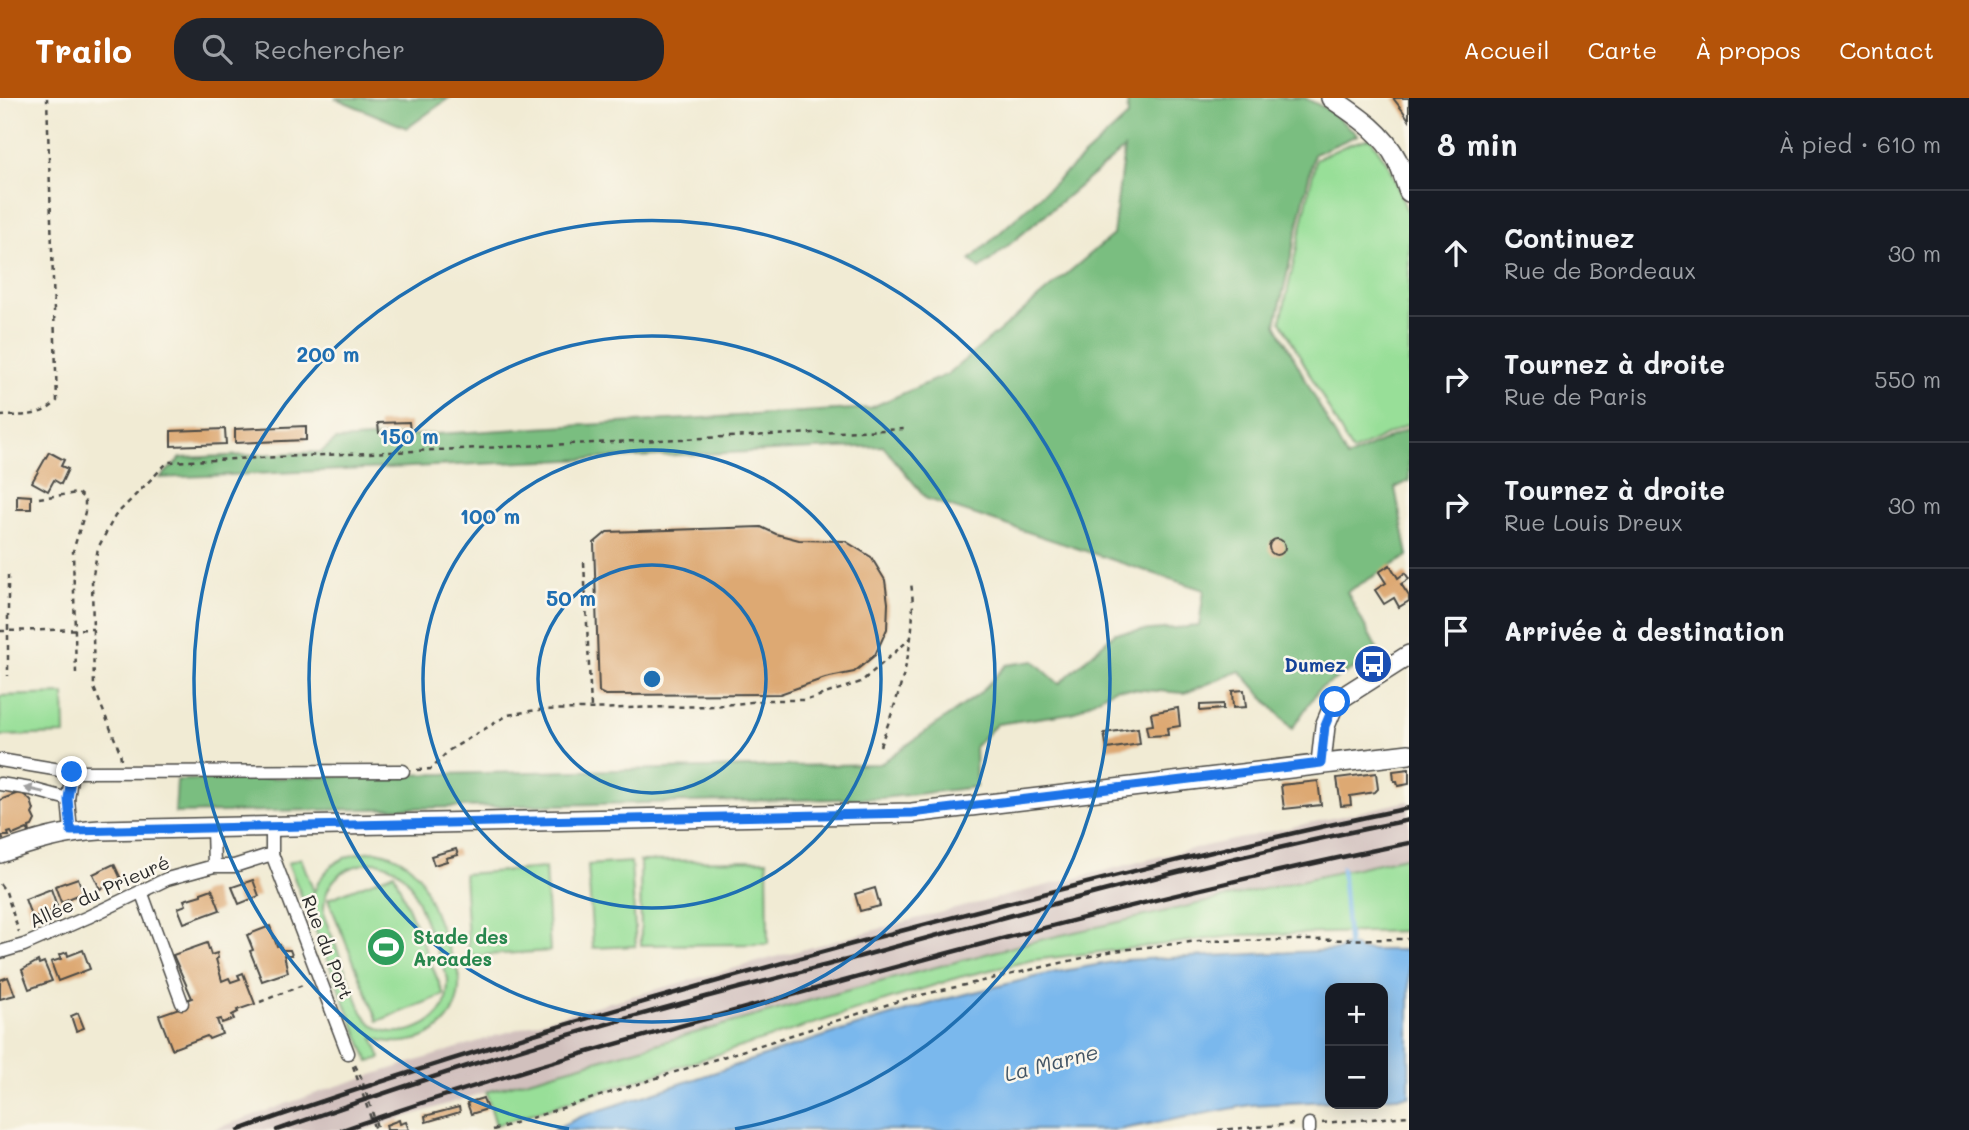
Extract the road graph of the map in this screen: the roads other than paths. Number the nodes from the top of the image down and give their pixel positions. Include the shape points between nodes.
1 (1331, 98) edge
2 (1409, 192) edge
3 (1409, 655) edge
4 (1409, 754) edge
5 (0, 760) edge
6 (1321, 763) junction
7 (403, 771) road end
8 (72, 772) junction
9 (0, 784) edge
10 (68, 799) junction
11 (272, 827) junction
12 (214, 828) junction
13 (71, 831) junction
14 (0, 853) edge
15 (272, 854) junction
16 (214, 866) junction
17 (141, 891) junction
18 (0, 952) edge
19 (182, 1003) dead end
20 (348, 1053) road end

1 - 2 main road via 1384,139
3 - 6 main road via 1335,702 1325,726
4 - 6 main road
5 - 8 street
6 - 11 main road via 912,813
7 - 8 street
8 - 10 street
10 -> 9 street
10 - 13 street
11 - 12 main road
11 - 15 street
12 - 13 main road
12 - 16 street
13 - 14 main road
15 - 16 street, Allée du Prieuré via 234,866
15 - 20 street, Rue du Port
16 - 17 street, Allée du Prieuré
17 - 18 street, Allée du Prieuré
17 - 19 street

